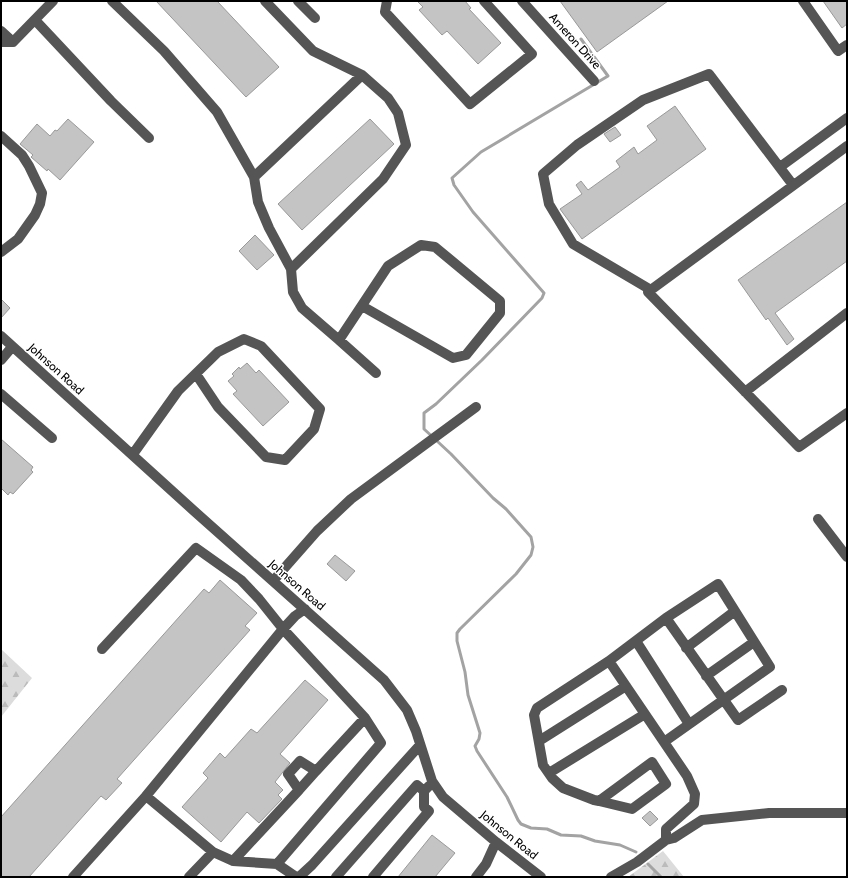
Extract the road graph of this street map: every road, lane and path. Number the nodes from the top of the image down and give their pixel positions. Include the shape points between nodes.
1 (53, 1) edge
2 (112, 1) edge
3 (265, 1) edge
4 (298, 1) edge
5 (386, 1) edge
6 (484, 1) edge
7 (522, 1) edge
8 (803, 1) edge
9 (315, 18) dead end
10 (35, 20) junction
11 (1, 31) edge
12 (1, 42) edge
13 (13, 42) junction
14 (847, 45) edge
15 (362, 76) junction
16 (594, 81) dead end
17 (847, 118) edge
18 (1, 136) edge
19 (149, 138) dead end
20 (847, 146) edge
21 (780, 167) junction
22 (254, 176) junction
23 (794, 185) junction
24 (1, 252) edge
25 (291, 269) junction
26 (651, 290) junction
27 (362, 306) junction
28 (847, 313) edge
29 (1, 336) edge
30 (340, 340) junction
31 (12, 347) junction
32 (1, 360) edge
33 (376, 373) dead end
34 (196, 374) junction
35 (745, 392) junction
36 (1, 394) edge
37 (476, 407) dead end
38 (847, 413) edge
39 (52, 438) dead end
40 (133, 454) junction
41 (818, 519) dead end
42 (847, 557) edge
43 (273, 581) junction
44 (305, 609) junction
45 (735, 611) junction
46 (666, 618) junction
47 (283, 630) junction
48 (636, 641) junction
49 (754, 642) junction
50 (686, 648) junction
51 (102, 649) dead end
52 (609, 660) junction
53 (706, 676) junction
54 (626, 686) junction
55 (782, 690) dead end
56 (724, 700) junction
57 (645, 714) junction
58 (365, 718) junction
59 (689, 724) junction
60 (539, 741) junction
61 (664, 742) junction
62 (420, 746) junction
63 (316, 771) junction
64 (549, 774) junction
65 (433, 782) junction
66 (299, 790) junction
67 (424, 791) junction
68 (146, 796) junction
69 (599, 801) junction
70 (847, 813) edge
71 (666, 840) junction
72 (496, 842) junction
73 (213, 852) junction
74 (233, 861) junction
75 (277, 864) junction
76 (534, 875) edge
77 (73, 877) edge
78 (189, 877) edge
79 (296, 877) edge
80 (299, 877) edge
81 (336, 877) edge
82 (373, 877) edge
83 (476, 877) edge
84 (611, 877) edge

1 - 10 street
2 - 22 street via 164,51 217,112
3 - 15 street via 312,51
4 - 9 street
5 - 6 street via 385,12 470,104 532,54
7 - 16 street, Ameron Drive
8 - 14 street via 838,51
10 - 13 street
10 - 19 street
11 - 13 street
12 - 13 street
15 - 22 street
15 - 25 street via 388,98 398,113 406,145 383,179
17 - 21 street
18 - 24 street via 22,154 42,193 35,215 18,239
20 - 23 street
21 - 23 street
21 - 26 street via 709,74 643,100 577,145 543,174 549,204 573,244
22 - 25 street via 258,202
23 - 26 street
25 - 30 street via 293,292 302,308
26 - 35 street via 648,292
27 - 27 street via 388,266 422,244 435,247 500,302 500,313 466,355 453,358
27 - 30 street
28 - 35 street
29 - 31 street, Johnson Road
30 - 33 street
31 - 32 street
31 - 40 street, Johnson Road
34 - 34 street via 218,352 244,339 261,346 320,409 314,429 285,460 266,457 218,407
34 - 40 street via 178,391
35 - 38 street via 799,447
36 - 39 street
37 - 43 street via 351,499 317,531
40 - 43 street, Johnson Road
41 - 42 street
43 - 44 street, Johnson Road
44 - 47 street
44 - 62 street, Johnson Road via 384,680 407,710
45 - 46 street via 718,584
45 - 49 street
45 - 50 street
46 - 48 street
46 - 50 street
47 - 51 street via 260,599 241,580 196,548
47 - 58 street
47 - 68 street
48 - 52 street
48 - 59 street
49 - 53 street
49 - 56 street via 770,667
50 - 53 street
52 - 54 street
52 - 60 street via 537,708 534,715
53 - 56 street
54 - 57 street
54 - 60 street
55 - 56 street via 738,720
56 - 59 street
57 - 61 street
57 - 64 street
58 - 63 street
58 - 75 street via 381,743
59 - 61 street
60 - 64 street via 543,765
61 - 71 street via 687,776 695,794 694,804 666,829
62 - 65 street, Johnson Road
62 - 80 street
63 - 66 street
63 - 66 street via 300,761 288,774
64 - 69 street via 563,788
65 - 67 street
65 - 72 street, Johnson Road via 448,801
66 - 74 street
67 - 81 street via 417,785
67 - 82 street via 424,807 429,812
68 - 73 street
68 - 77 street
69 - 69 street via 632,809 666,784 652,762
70 - 71 street via 770,813 702,820 674,838
71 - 84 street via 637,862
72 - 76 street, Johnson Road
72 - 83 street via 486,864
73 - 74 street
73 - 78 street
74 - 75 street
75 - 79 street

